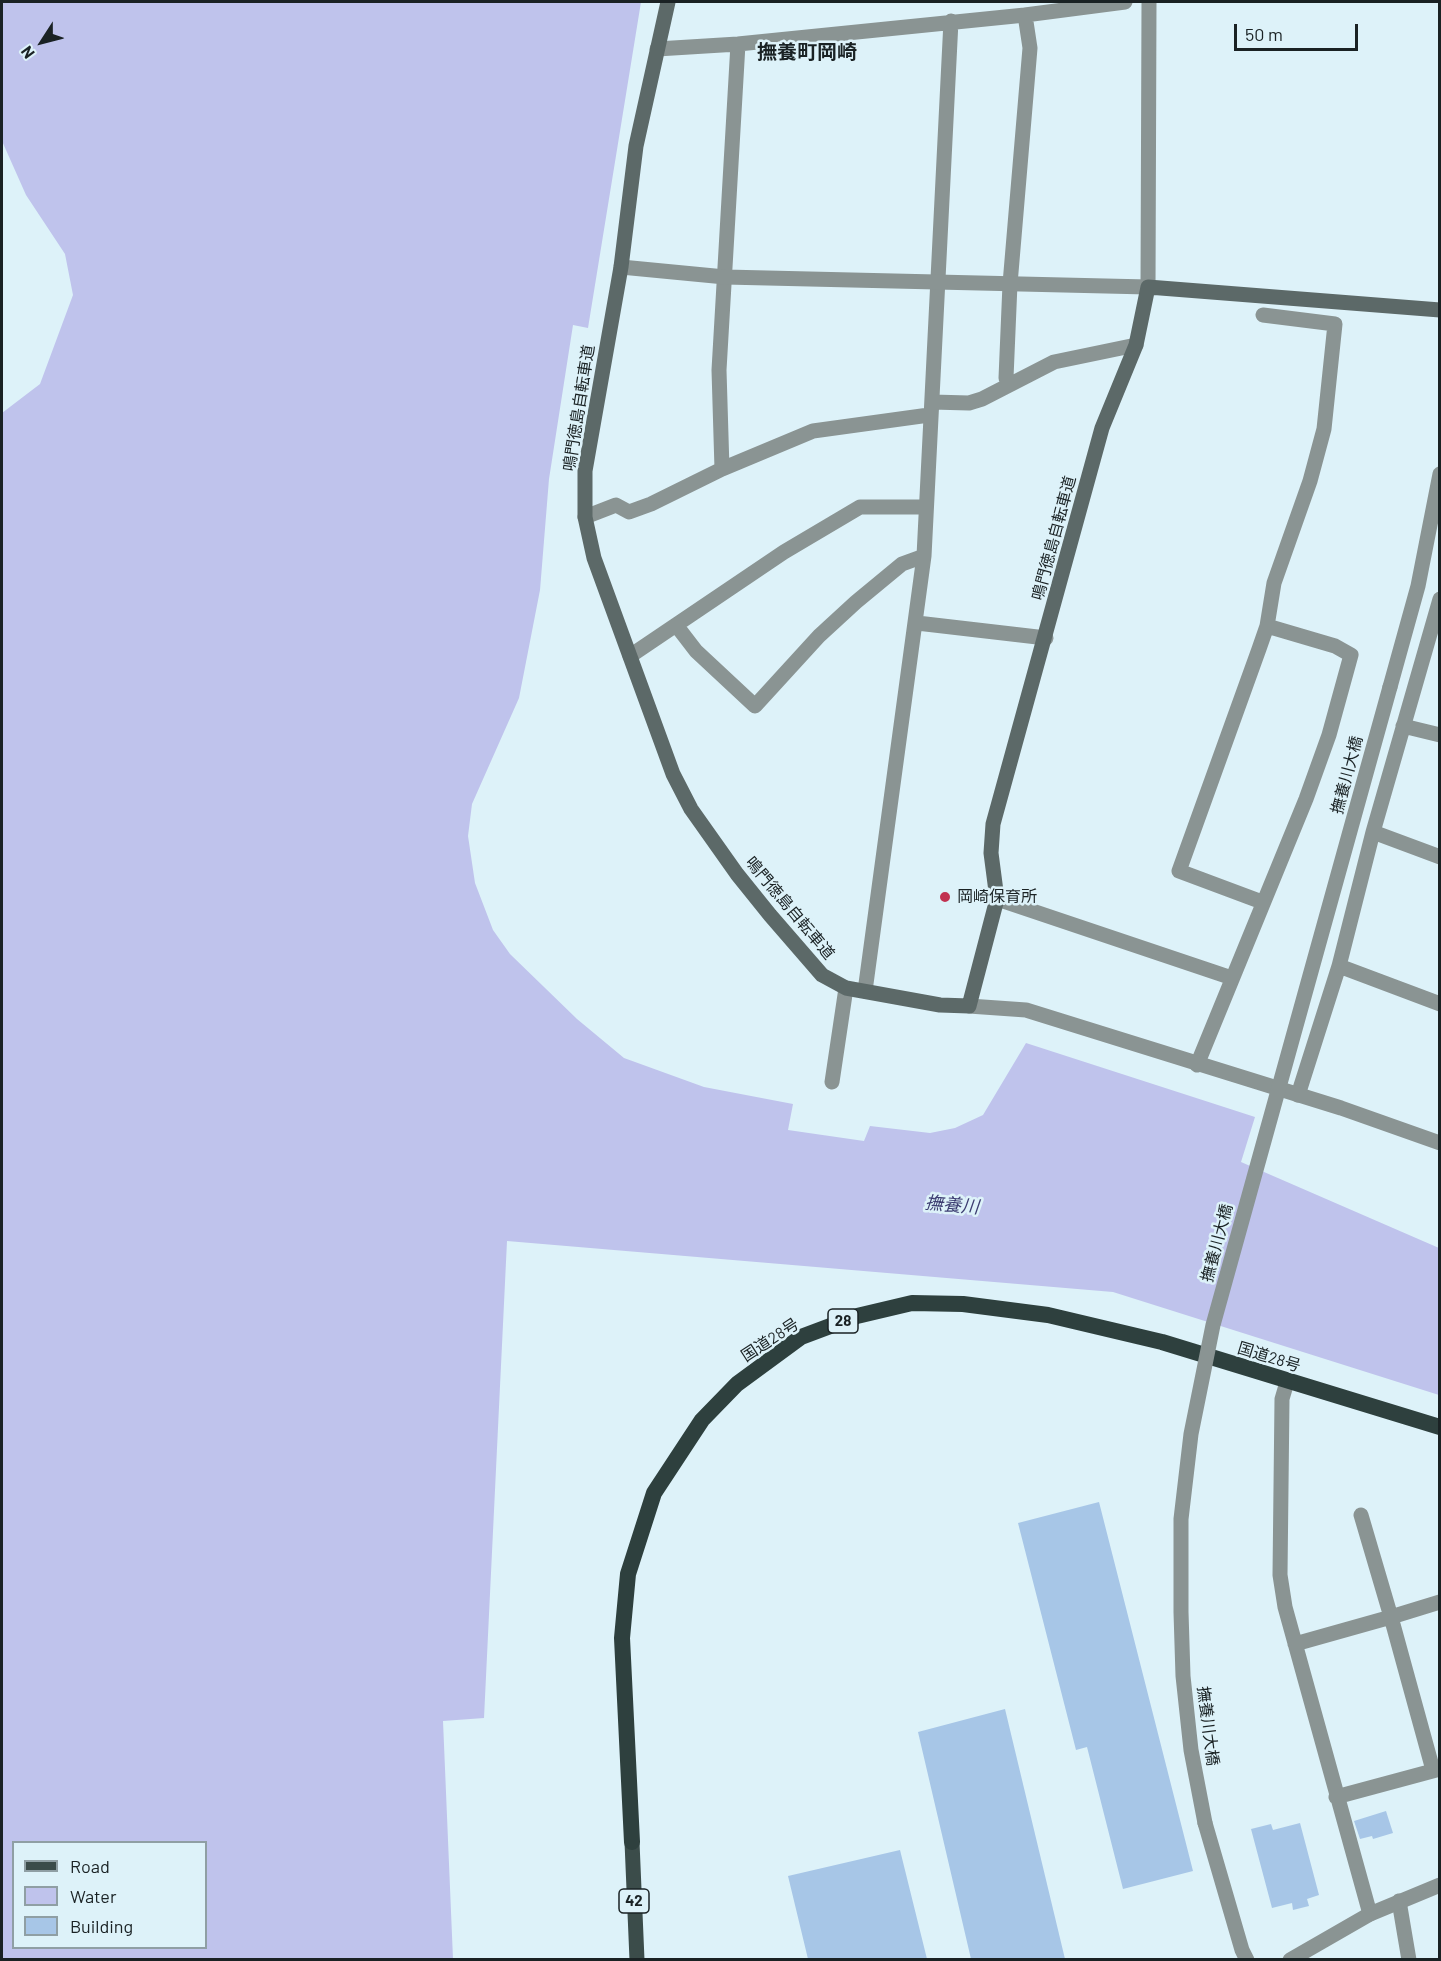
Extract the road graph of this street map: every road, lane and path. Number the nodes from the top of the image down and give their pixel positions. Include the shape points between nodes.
1 (668, 2) edge
2 (1125, 2) edge
3 (1149, 2) edge
4 (1068, 5) edge
5 (1025, 15) junction
6 (951, 21) junction
7 (738, 44) junction
8 (657, 49) junction
9 (621, 267) junction
10 (725, 277) junction
11 (939, 281) junction
12 (1010, 284) junction
13 (1148, 287) junction
14 (1440, 310) edge
15 (1263, 315) dead end
16 (1136, 345) junction
17 (1011, 384) junction
18 (930, 408) junction
19 (722, 469) junction
20 (1440, 474) edge
21 (926, 507) junction
22 (585, 517) junction
23 (924, 556) junction
24 (1440, 599) edge
25 (916, 623) junction
26 (676, 625) junction
27 (1267, 626) junction
28 (1046, 638) junction
29 (630, 656) junction
30 (1403, 726) junction
31 (1440, 735) edge
32 (1373, 832) junction
33 (1440, 857) edge
34 (997, 899) junction
35 (1262, 902) junction
36 (1339, 966) junction
37 (1232, 978) junction
38 (846, 988) junction
39 (865, 991) junction
40 (1440, 1004) edge
41 (969, 1006) junction
42 (1197, 1065) junction
43 (832, 1082) dead end
44 (1298, 1095) junction
45 (1440, 1143) edge
46 (1287, 1382) junction
47 (1440, 1427) edge
48 (1361, 1515) dead end
49 (1440, 1602) edge
50 (1391, 1617) junction
51 (1295, 1644) junction
52 (1436, 1769) edge
53 (1336, 1797) junction
54 (632, 1842) joint
55 (1440, 1885) edge
56 (1399, 1901) junction
57 (1370, 1914) junction
58 (637, 1959) edge
59 (1247, 1959) edge
60 (1290, 1959) edge
61 (1409, 1959) edge

1 - 8 main road, 鳴門徳島自転車道
2 - 4 street
3 - 13 street
4 - 5 street
5 - 6 street
5 - 12 street via 1030,48
6 - 7 street
6 - 11 street
7 - 8 street
7 - 10 street
8 - 9 main road, 鳴門徳島自転車道 via 636,146
9 - 10 street
9 - 22 main road, 鳴門徳島自転車道 via 585,471
10 - 11 street
10 - 19 street via 719,370
11 - 12 street
11 - 18 street
12 - 13 street
12 - 17 street via 1006,378
13 - 14 main road
13 - 16 main road, 鳴門徳島自転車道
15 - 27 street via 1335,324 1324,429 1274,584
16 - 17 street via 1054,362
16 - 28 main road, 鳴門徳島自転車道 via 1102,428
17 - 18 street via 969,403
18 - 19 street via 813,431
18 - 21 street
19 - 22 street via 629,512 616,505
20 - 59 street, 撫養川大橋, bridge via 1418,586 1213,1325 1191,1434 1181,1519 1183,1676 1191,1750 1205,1823
21 - 23 street
21 - 26 street via 860,507 784,552
22 - 29 main road, 鳴門徳島自転車道 via 594,558
23 - 25 street
23 - 26 street via 902,564 856,602 755,706 696,651
24 - 30 street
25 - 28 street
25 - 39 street
26 - 29 street
27 - 35 street via 1179,871
27 - 35 street via 1335,646 1351,655 1306,799
28 - 34 main road, 鳴門徳島自転車道 via 993,824 991,853
29 - 38 main road, 鳴門徳島自転車道 via 673,774 701,826 822,975
30 - 31 street
30 - 32 street
32 - 33 street
32 - 36 street
34 - 37 street
34 - 41 main road, 鳴門徳島自転車道
35 - 37 street
36 - 40 street
36 - 44 street
37 - 42 street
38 - 39 main road, 鳴門徳島自転車道
38 - 43 street
39 - 41 main road, 鳴門徳島自転車道 via 940,1005
41 - 42 street via 1026,1010
42 - 44 street
44 - 45 street
46 - 47 highway, 国道28号 / 28
46 - 51 street via 1282,1399 1280,1575
46 - 54 highway, 国道28号 / 28 via 1162,1342 1048,1315 963,1304 912,1303 857,1316 801,1337 737,1384 702,1420 654,1493 628,1574 622,1638
48 - 50 street
49 - 50 street
50 - 51 street
50 - 52 street
51 - 53 street
52 - 53 street
53 - 57 street
54 - 58 main road, 42
55 - 56 street
56 - 57 street
56 - 61 street
57 - 60 street

